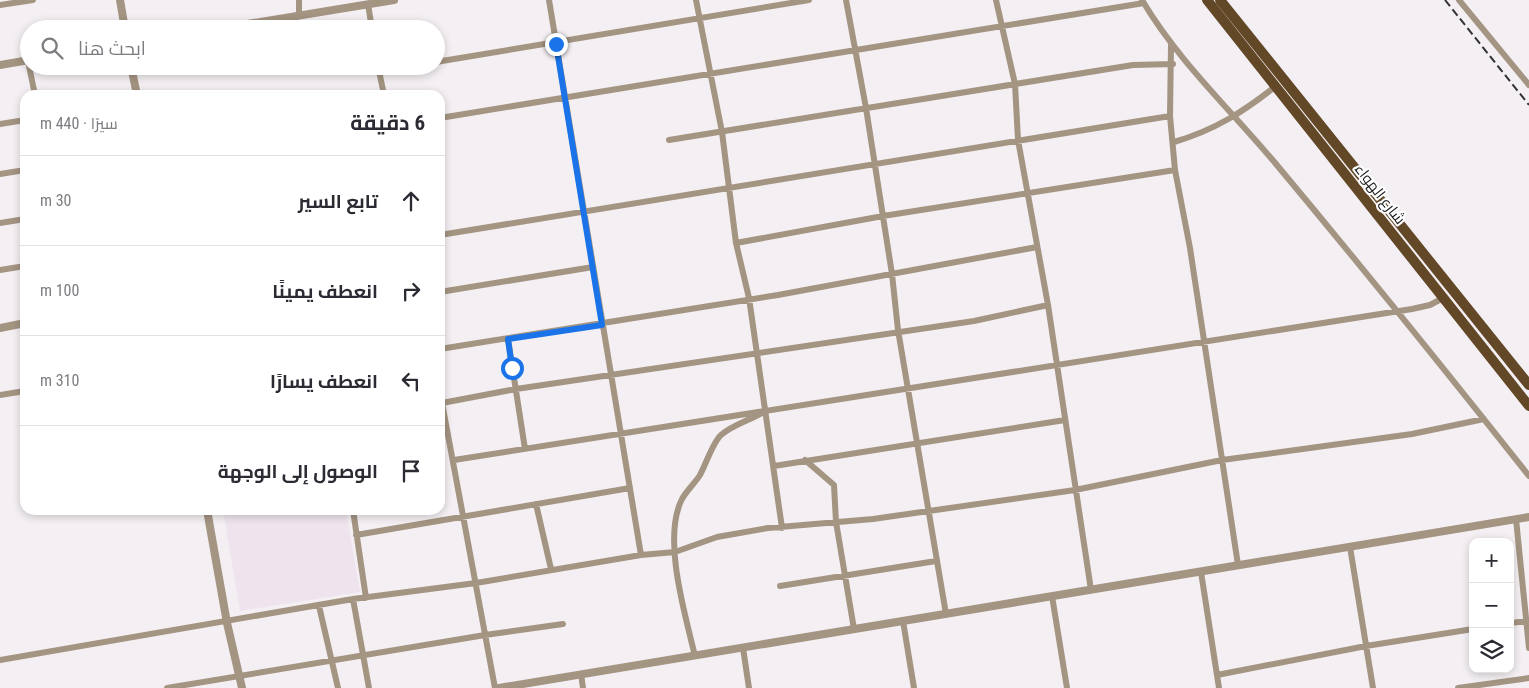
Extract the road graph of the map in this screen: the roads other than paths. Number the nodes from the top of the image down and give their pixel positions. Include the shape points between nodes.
1 (33, 0) edge
2 (120, 0) edge
3 (299, 0) edge
4 (394, 0) edge
5 (549, 0) edge
6 (696, 0) edge
7 (809, 0) edge
8 (846, 0) edge
9 (996, 0) edge
10 (1207, 0) edge
11 (1220, 0) edge
12 (1459, 0) edge
13 (1143, 1) edge
14 (368, 4) junction
15 (0, 5) edge
16 (299, 15) junction
17 (700, 19) junction
18 (123, 20) edge
19 (270, 20) edge
20 (371, 20) edge
21 (1002, 25) junction
22 (556, 44) junction
23 (1172, 45) junction
24 (856, 49) junction
25 (445, 61) edge
26 (20, 63) edge
27 (1173, 64) junction
28 (0, 65) edge
29 (709, 73) junction
30 (31, 75) edge
31 (133, 75) edge
32 (380, 75) edge
33 (1015, 84) junction
34 (1529, 85) edge
35 (1276, 86) junction
36 (34, 90) edge
37 (136, 90) edge
38 (383, 90) edge
39 (565, 99) junction
40 (866, 108) junction
41 (1170, 116) junction
42 (1236, 116) junction
43 (445, 117) edge
44 (20, 121) edge
45 (0, 124) edge
46 (722, 132) junction
47 (669, 140) dead end
48 (1018, 140) junction
49 (1174, 142) junction
50 (874, 163) junction
51 (1175, 170) junction
52 (20, 171) edge
53 (0, 174) edge
54 (731, 187) junction
55 (1028, 195) junction
56 (584, 211) junction
57 (883, 216) junction
58 (20, 220) edge
59 (0, 223) edge
60 (445, 234) edge
61 (736, 243) junction
62 (1036, 247) junction
63 (20, 267) edge
64 (593, 267) junction
65 (0, 270) edge
66 (892, 274) junction
67 (445, 291) edge
68 (749, 298) junction
69 (1443, 298) junction
70 (1048, 305) junction
71 (1398, 311) junction
72 (20, 324) edge
73 (602, 325) junction
74 (0, 328) edge
75 (898, 330) junction
76 (508, 339) junction
77 (1204, 341) junction
78 (445, 348) edge
79 (756, 352) junction
80 (1058, 365) junction
81 (611, 374) junction
82 (1529, 385) edge
83 (908, 388) junction
84 (516, 389) junction
85 (20, 392) edge
86 (0, 395) edge
87 (445, 402) edge
88 (1529, 406) edge
89 (767, 411) junction
90 (445, 417) edge
91 (1484, 419) junction
92 (1065, 420) junction
93 (621, 434) junction
94 (918, 444) junction
95 (525, 448) junction
96 (454, 460) junction
97 (805, 460) junction
98 (1222, 460) junction
99 (774, 466) junction
100 (1529, 476) edge
101 (630, 488) junction
102 (1074, 490) junction
103 (536, 504) junction
104 (928, 511) junction
105 (208, 515) edge
106 (354, 515) edge
107 (464, 517) junction
108 (1529, 517) edge
109 (1516, 519) junction
110 (836, 522) junction
111 (782, 528) junction
112 (356, 535) junction
113 (1350, 547) junction
114 (675, 552) junction
115 (641, 555) junction
116 (936, 560) junction
117 (1238, 565) junction
118 (551, 570) junction
119 (1201, 572) junction
120 (845, 576) junction
121 (476, 583) junction
122 (780, 586) dead end
123 (1091, 590) junction
124 (1052, 596) junction
125 (366, 598) junction
126 (353, 599) junction
127 (319, 606) junction
128 (946, 614) junction
129 (904, 621) junction
130 (1527, 621) edge
131 (227, 623) junction
132 (1514, 623) edge
133 (563, 624) dead end
134 (854, 629) junction
135 (1469, 630) edge
136 (485, 635) junction
137 (1366, 646) junction
138 (743, 648) junction
139 (1529, 648) edge
140 (363, 656) junction
141 (695, 656) junction
142 (0, 660) edge
143 (332, 660) junction
144 (581, 674) junction
145 (239, 676) junction
146 (1217, 676) junction
147 (1529, 678) edge
148 (167, 688) edge
149 (242, 688) edge
150 (338, 688) edge
151 (369, 688) edge
152 (495, 688) edge
153 (499, 688) edge
154 (583, 688) edge
155 (749, 688) edge
156 (914, 688) edge
157 (1067, 688) edge
158 (1220, 688) edge
159 (1373, 688) edge
160 (1458, 688) edge

1 - 15 street
2 - 18 street
3 - 16 street
4 - 14 street
5 - 22 street
6 - 17 street
7 - 17 street
8 - 24 street
9 - 21 street
10 - 35 main road, شارع الهواء
11 - 82 main road, شارع الهواء
12 - 34 street
13 - 21 street
13 - 23 street
14 - 16 street
14 - 20 street
16 - 19 street
17 - 22 street
17 - 29 street
21 - 24 street
21 - 33 street
22 - 25 street
22 - 39 street
23 - 27 street
23 - 42 street
24 - 29 street
24 - 40 street
26 - 28 street
27 - 33 street via 1133,65
27 - 41 street
29 - 39 street
29 - 46 street
30 - 36 street
31 - 37 street
32 - 38 street
33 - 40 street
33 - 48 street
35 - 42 street
35 - 69 main road, شارع الهواء
39 - 43 street
39 - 56 street
40 - 46 street
40 - 50 street
41 - 48 street
41 - 49 street
42 - 49 street
42 - 71 street
44 - 45 street
46 - 47 street
46 - 54 street
48 - 50 street
48 - 55 street
49 - 51 street
50 - 54 street
50 - 57 street
51 - 55 street
51 - 77 street
52 - 53 street
54 - 56 street
54 - 61 street
55 - 57 street
55 - 62 street
56 - 60 street
56 - 64 street
57 - 61 street
57 - 66 street
58 - 59 street
61 - 68 street
62 - 66 street
62 - 70 street
63 - 65 street
64 - 67 street
64 - 73 street
66 - 68 street
66 - 75 street
68 - 73 street
68 - 79 street
69 - 71 street via 1430,305
69 - 88 main road, شارع الهواء
70 - 75 street via 974,321
70 - 80 street
71 - 77 street
71 - 91 street
72 - 74 street
73 - 76 street
73 - 81 street
75 - 79 street
75 - 83 street
76 - 78 street
76 - 84 street
77 - 80 street
77 - 98 street
79 - 81 street
79 - 89 street
80 - 83 street
80 - 92 street
81 - 84 street
81 - 93 street
83 - 89 street
83 - 94 street
84 - 87 street
84 - 95 street
85 - 86 street
89 - 93 street
89 - 99 street
89 - 114 street via 721,435 700,476 682,498 673,533
90 - 96 street
91 - 98 street via 1412,434
91 - 100 street
92 - 94 street
92 - 102 street
93 - 95 street
93 - 101 street
94 - 97 street
94 - 104 street
95 - 96 street
96 - 107 street
97 - 99 street
97 - 110 street via 834,485
98 - 102 street
98 - 117 street
99 - 111 street
101 - 103 street
101 - 115 street
102 - 104 street
102 - 123 street
103 - 107 street
103 - 118 street
104 - 110 street
104 - 116 street
105 - 131 street
106 - 112 street
107 - 112 street
107 - 121 street
108 - 109 street
109 - 113 street
109 - 130 street
110 - 111 street
110 - 120 street
111 - 114 street via 717,537
112 - 125 street
113 - 117 street
113 - 137 street
114 - 115 street
114 - 141 street
115 - 118 street
116 - 120 street
116 - 128 street
117 - 119 street
118 - 121 street
119 - 123 street
119 - 146 street
120 - 122 street
120 - 134 street
121 - 125 street
121 - 136 street
123 - 124 street
124 - 128 street
124 - 157 street
125 - 126 street
126 - 127 street
126 - 140 street
127 - 131 street
127 - 143 street
128 - 129 street
129 - 134 street
129 - 156 street
130 - 132 street
130 - 139 street
131 - 142 street
131 - 145 street
133 - 136 street
134 - 138 street
135 - 137 street
136 - 140 street
136 - 152 street
137 - 146 street
137 - 159 street
138 - 141 street
138 - 155 street
140 - 143 street
140 - 151 street
141 - 144 street
143 - 145 street
143 - 150 street
144 - 153 street
144 - 154 street
145 - 148 street
145 - 149 street
146 - 158 street
147 - 160 street

